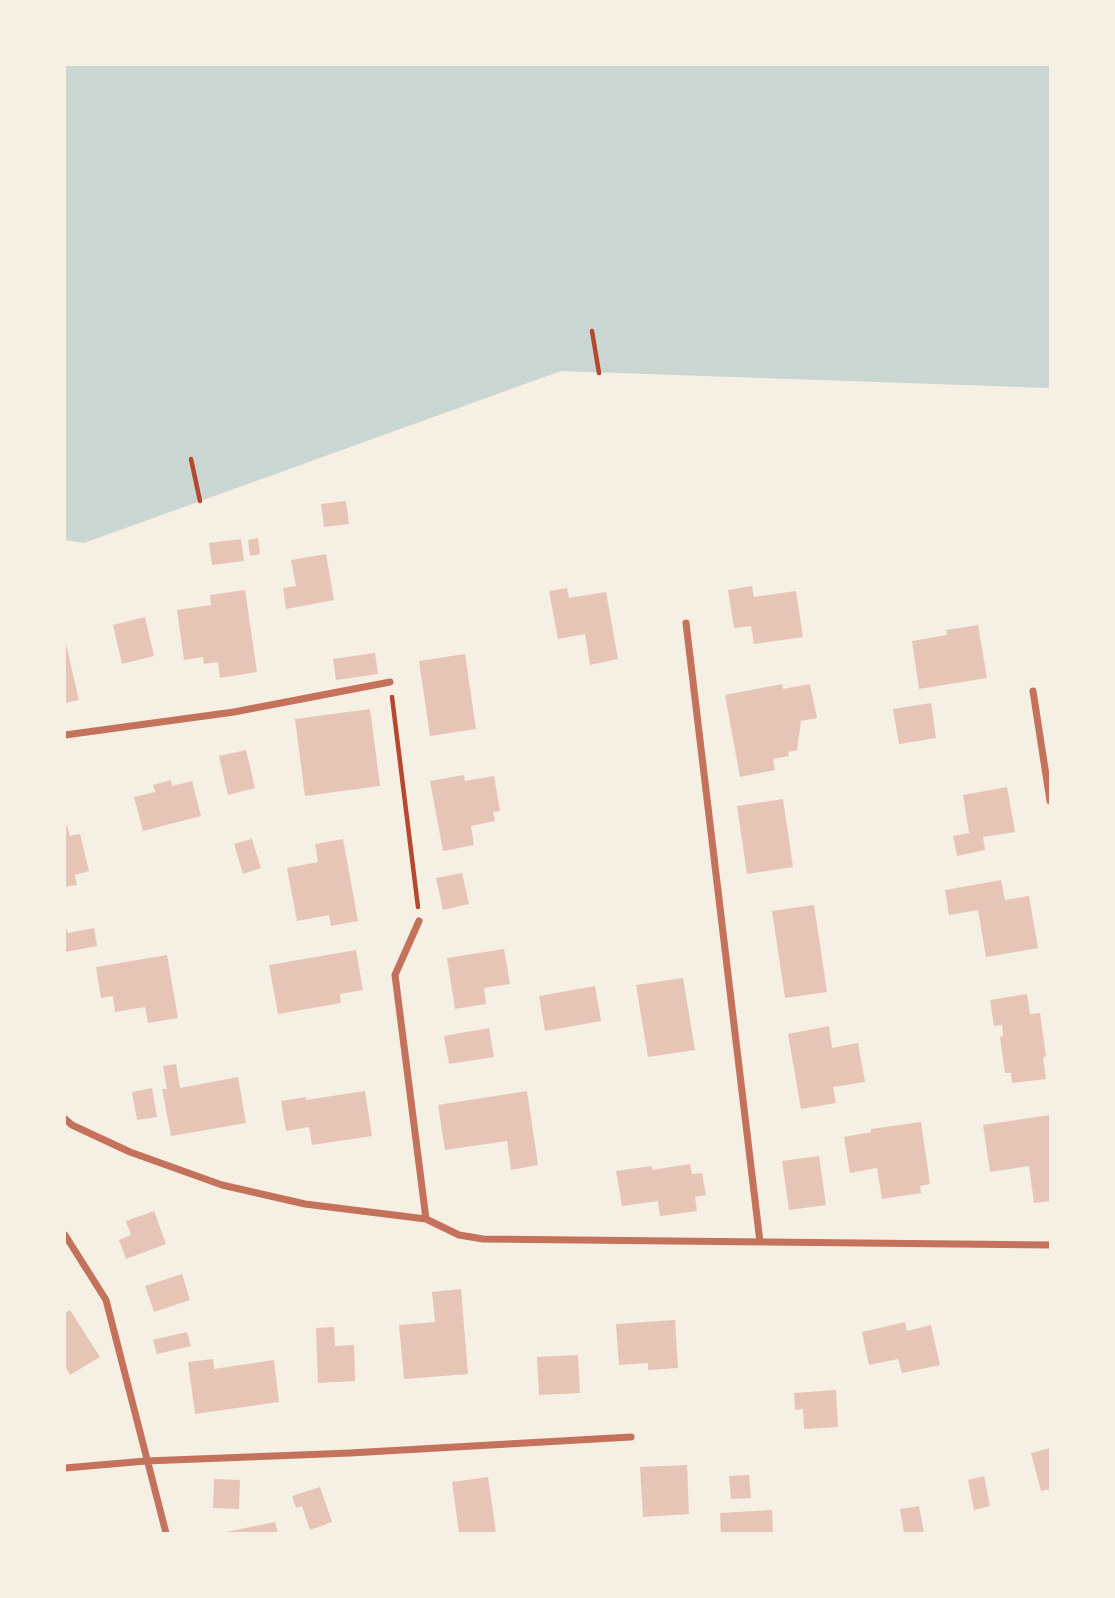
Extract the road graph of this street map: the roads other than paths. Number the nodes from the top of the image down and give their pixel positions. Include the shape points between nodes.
1 (686, 623) dead end
2 (390, 682) road end
3 (1033, 691) dead end
4 (65, 736) edge
5 (1050, 801) edge
6 (419, 922) road end
7 (65, 1119) edge
8 (426, 1219) junction
9 (65, 1235) edge
10 (760, 1242) junction
11 (1050, 1245) edge
12 (631, 1437) dead end
13 (146, 1461) junction
14 (65, 1468) edge
15 (166, 1533) edge

1 - 10 street
2 - 4 street via 234,712
3 - 5 street
6 - 8 street via 395,975
7 - 8 street via 130,1152 222,1185 305,1204
8 - 10 street via 460,1236 483,1239
9 - 13 street via 106,1300
10 - 11 street
12 - 13 street
13 - 14 street
13 - 15 street

